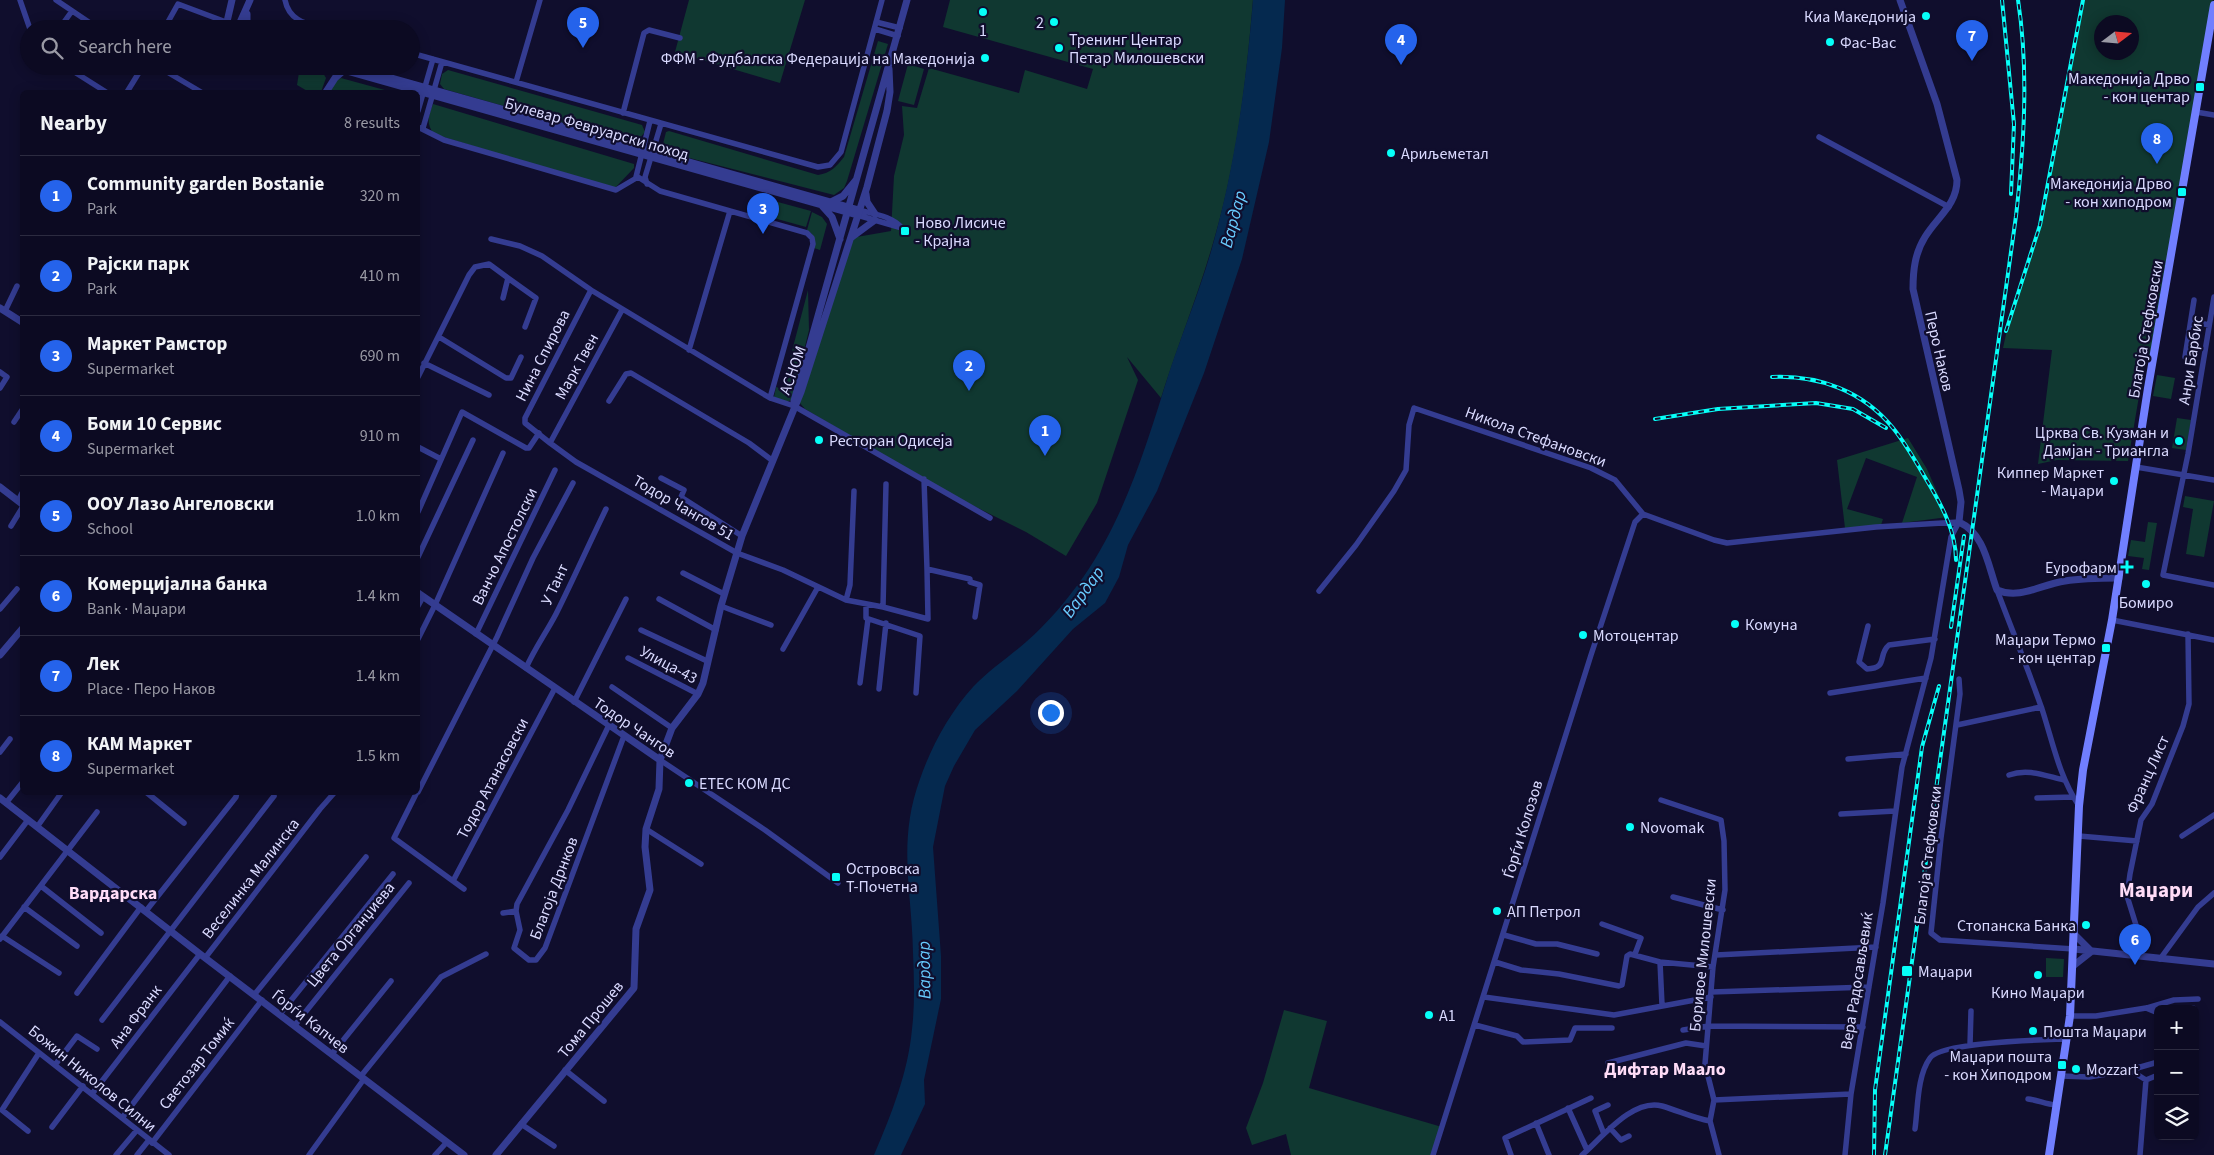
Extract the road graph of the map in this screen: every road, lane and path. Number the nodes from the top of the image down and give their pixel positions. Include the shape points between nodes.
1 (20, 0) edge
2 (56, 0) edge
3 (232, 0) edge
4 (285, 0) edge
5 (540, 0) edge
6 (882, 0) edge
7 (908, 0) edge
8 (1900, 0) edge
9 (249, 4) edge
10 (2214, 5) edge
11 (72, 11) junction
12 (27, 20) edge
13 (66, 20) edge
14 (86, 20) edge
15 (169, 20) edge
16 (215, 20) edge
17 (227, 20) edge
18 (241, 20) edge
19 (248, 20) edge
20 (296, 20) edge
21 (876, 22) junction
22 (900, 28) junction
23 (874, 30) junction
24 (898, 36) junction
25 (680, 38) dead end
26 (420, 55) edge
27 (433, 59) junction
28 (442, 62) junction
29 (889, 69) junction
30 (79, 75) edge
31 (137, 75) edge
32 (172, 75) edge
33 (330, 75) edge
34 (339, 75) edge
35 (370, 75) edge
36 (516, 82) junction
37 (331, 83) junction
38 (103, 90) edge
39 (128, 90) edge
40 (198, 90) edge
41 (327, 90) edge
42 (423, 90) junction
43 (432, 93) junction
44 (420, 103) edge
45 (2196, 112) junction
46 (623, 113) junction
47 (2214, 115) edge
48 (650, 121) junction
49 (661, 124) junction
50 (420, 127) edge
51 (1819, 137) dead end
52 (641, 152) junction
53 (652, 154) junction
54 (860, 173) junction
55 (636, 176) junction
56 (647, 184) junction
57 (867, 187) junction
58 (831, 202) junction
59 (818, 205) junction
60 (1948, 207) junction
61 (850, 210) junction
62 (730, 212) junction
63 (858, 213) junction
64 (875, 217) junction
65 (491, 240) dead end
66 (849, 241) junction
67 (840, 242) junction
68 (508, 278) junction
69 (16, 286) dead end
70 (590, 290) junction
71 (2214, 297) edge
72 (503, 298) dead end
73 (2194, 300) dead end
74 (2, 309) edge
75 (2213, 309) edge
76 (622, 310) junction
77 (20, 321) edge
78 (2191, 321) junction
79 (2209, 325) junction
80 (525, 327) dead end
81 (439, 337) junction
82 (689, 350) junction
83 (2185, 356) dead end
84 (521, 357) dead end
85 (424, 363) junction
86 (0, 372) edge
87 (420, 372) edge
88 (0, 388) edge
89 (489, 395) dead end
90 (770, 398) junction
91 (609, 401) dead end
92 (794, 406) junction
93 (20, 413) edge
94 (14, 422) dead end
95 (539, 433) junction
96 (473, 440) dead end
97 (550, 443) junction
98 (420, 448) edge
99 (503, 453) dead end
100 (441, 459) junction
101 (773, 461) junction
102 (2136, 467) junction
103 (556, 470) dead end
104 (2184, 475) junction
105 (662, 478) dead end
106 (924, 479) junction
107 (2214, 480) edge
108 (573, 483) dead end
109 (886, 484) dead end
110 (0, 487) edge
111 (854, 492) dead end
112 (20, 502) edge
113 (420, 507) edge
114 (606, 509) dead end
115 (20, 512) edge
116 (1643, 514) junction
117 (990, 518) dead end
118 (1959, 522) junction
119 (12, 526) dead end
120 (742, 536) junction
121 (420, 553) edge
122 (737, 553) junction
123 (927, 569) junction
124 (683, 573) dead end
125 (2119, 578) junction
126 (2214, 585) edge
127 (818, 587) junction
128 (17, 589) dead end
129 (1319, 590) dead end
130 (1998, 590) junction
131 (724, 594) junction
132 (420, 595) edge
133 (626, 599) dead end
134 (659, 599) dead end
135 (846, 600) junction
136 (866, 604) junction
137 (435, 605) junction
138 (721, 606) junction
139 (883, 606) junction
140 (0, 608) edge
141 (975, 617) dead end
142 (868, 619) junction
143 (2112, 620) junction
144 (886, 623) junction
145 (770, 625) dead end
146 (1868, 626) dead end
147 (641, 630) dead end
148 (716, 630) junction
149 (20, 631) edge
150 (420, 634) edge
151 (476, 634) junction
152 (2188, 634) junction
153 (1935, 639) junction
154 (2214, 640) edge
155 (492, 645) junction
156 (783, 649) dead end
157 (0, 654) edge
158 (628, 658) dead end
159 (707, 661) junction
160 (526, 668) junction
161 (1926, 678) junction
162 (1959, 679) dead end
163 (860, 683) dead end
164 (612, 687) dead end
165 (555, 688) junction
166 (879, 689) dead end
167 (698, 694) junction
168 (916, 694) dead end
169 (1830, 694) dead end
170 (574, 702) junction
171 (2041, 707) junction
172 (609, 725) junction
173 (1957, 725) junction
174 (672, 728) junction
175 (624, 736) junction
176 (10, 739) dead end
177 (0, 752) edge
178 (1906, 754) junction
179 (1848, 759) dead end
180 (660, 760) junction
181 (2009, 775) dead end
182 (2064, 780) junction
183 (20, 785) edge
184 (420, 786) edge
185 (60, 795) edge
186 (150, 795) edge
187 (236, 795) edge
188 (332, 795) edge
189 (416, 795) edge
190 (274, 796) dead end
191 (2073, 797) junction
192 (2037, 798) dead end
193 (3, 800) edge
194 (1661, 800) dead end
195 (2079, 806) junction
196 (1896, 811) junction
197 (97, 812) dead end
198 (1841, 814) dead end
199 (2214, 815) edge
200 (28, 820) junction
201 (184, 822) dead end
202 (37, 827) junction
203 (646, 829) junction
204 (2079, 836) junction
205 (2182, 836) dead end
206 (2137, 841) junction
207 (68, 850) junction
208 (0, 857) edge
209 (366, 857) dead end
210 (701, 864) dead end
211 (393, 874) dead end
212 (453, 881) junction
213 (409, 883) dead end
214 (838, 883) dead end
215 (41, 886) junction
216 (464, 890) dead end
217 (2214, 893) edge
218 (1673, 897) dead end
219 (24, 907) junction
220 (144, 909) junction
221 (1723, 910) junction
222 (516, 911) junction
223 (502, 913) dead end
224 (1602, 924) dead end
225 (2136, 924) dead end
226 (171, 930) junction
227 (102, 933) dead end
228 (1504, 935) junction
229 (2075, 935) junction
230 (1, 937) edge
231 (77, 946) dead end
232 (1876, 947) junction
233 (2074, 949) junction
234 (2092, 950) junction
235 (486, 954) dead end
236 (1597, 954) dead end
237 (1635, 954) junction
238 (1716, 955) junction
239 (202, 956) junction
240 (2160, 959) junction
241 (1495, 962) junction
242 (1660, 962) junction
243 (2214, 964) edge
244 (2073, 966) junction
245 (1713, 967) junction
246 (59, 973) dead end
247 (230, 976) junction
248 (391, 981) dead end
249 (1869, 987) junction
250 (77, 993) dead end
251 (254, 994) junction
252 (1711, 994) junction
253 (1484, 997) junction
254 (2198, 999) dead end
255 (262, 1000) junction
256 (1662, 1005) junction
257 (2147, 1008) junction
258 (1970, 1011) dead end
259 (2154, 1011) edge
260 (280, 1014) junction
261 (2070, 1016) junction
262 (102, 1020) dead end
263 (0, 1022) edge
264 (295, 1025) junction
265 (1475, 1025) junction
266 (1709, 1026) junction
267 (1863, 1027) junction
268 (1612, 1028) dead end
269 (1683, 1030) dead end
270 (2065, 1039) junction
271 (1970, 1045) junction
272 (1706, 1046) junction
273 (97, 1048) dead end
274 (39, 1053) junction
275 (332, 1054) junction
276 (1608, 1063) dead end
277 (2154, 1063) edge
278 (55, 1065) junction
279 (565, 1070) junction
280 (2130, 1070) junction
281 (2061, 1076) junction
282 (2154, 1077) edge
283 (362, 1078) junction
284 (2146, 1080) junction
285 (83, 1086) junction
286 (92, 1094) junction
287 (1851, 1094) junction
288 (1591, 1098) dead end
289 (2028, 1099) dead end
290 (1714, 1100) junction
291 (604, 1101) dead end
292 (1608, 1105) dead end
293 (2056, 1106) junction
294 (1568, 1108) junction
295 (122, 1118) junction
296 (1710, 1121) junction
297 (521, 1124) junction
298 (1536, 1124) junction
299 (52, 1127) dead end
300 (1610, 1128) junction
301 (1915, 1129) dead end
302 (28, 1130) dead end
303 (137, 1130) junction
304 (1604, 1134) junction
305 (1629, 1136) dead end
306 (150, 1142) junction
307 (447, 1142) junction
308 (554, 1146) dead end
309 (1587, 1150) junction
310 (116, 1155) edge
311 (137, 1155) edge
312 (169, 1155) edge
313 (309, 1155) edge
314 (436, 1155) edge
315 (464, 1155) edge
316 (496, 1155) edge
317 (1433, 1155) edge
318 (1511, 1155) edge
319 (1549, 1155) edge
320 (1582, 1155) edge
321 (1719, 1155) edge
322 (1845, 1155) edge
323 (2050, 1155) edge
324 (2140, 1155) edge

1 - 12 street
2 - 11 street
3 - 17 street
4 - 20 street
5 - 36 street
6 - 21 street
7 - 22 street, АСНОМ
8 - 60 street, Перо Наков via 1937,104 1956,170 1957,188
9 - 18 street
9 - 19 street
10 - 45 main road, Благоја Стефковски
11 - 13 street
11 - 14 street
15 - 16 street via 178,4
21 - 22 street
21 - 23 street
22 - 24 street, АСНОМ
23 - 24 street
23 - 49 street via 841,152 830,165 809,167 729,141
24 - 29 street, АСНОМ
25 - 46 street via 649,30 644,33
26 - 27 street
27 - 28 street
27 - 42 street
28 - 36 street
28 - 43 street
29 - 54 street, АСНОМ
29 - 57 street, АСНОМ via 887,111
30 - 38 street
31 - 39 street
32 - 40 street
33 - 37 street
34 - 37 street
35 - 42 street, Булевар Февруарски поход
36 - 46 street
37 - 41 street
42 - 43 street, Булевар Февруарски поход
42 - 44 street
43 - 50 street
43 - 52 street, Булевар Февруарски поход
45 - 47 street
45 - 102 main road, Благоја Стефковски
46 - 48 street
48 - 49 street
48 - 52 street
49 - 53 street
50 - 55 street via 440,138 616,190
51 - 60 street
52 - 53 street, Булевар Февруарски поход
52 - 55 street
53 - 56 street via 645,177
53 - 58 street, Булевар Февруарски поход
53 - 59 street, Булевар Февруарски поход
54 - 58 street via 847,192
54 - 61 street, АСНОМ
55 - 56 street
56 - 62 street
57 - 63 street, АСНОМ
57 - 64 street via 867,202
58 - 61 street, Булевар Февруарски поход
59 - 61 street, Булевар Февруарски поход
59 - 67 street via 832,216
60 - 118 street, Перо Наков via 1920,246 1915,259 1913,289 1959,490
61 - 63 street, Булевар Февруарски поход
61 - 67 street, АСНОМ
62 - 82 street
62 - 90 street via 807,233 812,238
63 - 64 street
63 - 66 street, АСНОМ
64 - 66 street
65 - 70 street via 520,246 542,256
66 - 92 street, АСНОМ
67 - 92 street, АСНОМ
68 - 72 street
68 - 80 street via 536,298
68 - 81 street via 489,264 476,267
69 - 74 street
70 - 76 street
70 - 95 street, Нина Спирова via 525,418 525,423
71 - 75 street, Анри Барбис
73 - 78 street
74 - 77 street
75 - 79 street, Анри Барбис
76 - 82 street
76 - 97 street, Марк Твен
78 - 79 street
78 - 83 street
79 - 104 street, Анри Барбис
81 - 84 street via 506,378 511,378
81 - 85 street
82 - 90 street
85 - 87 street
85 - 89 street
86 - 88 street via 8,377
90 - 92 street
91 - 101 street via 626,374 631,373 749,443
92 - 101 street
92 - 106 street
93 - 94 street
95 - 97 street, Тодор Чангов 51
95 - 100 street via 526,448 462,412
96 - 121 street
97 - 122 street, Тодор Чангов 51 via 576,462
98 - 100 street
99 - 137 street
100 - 113 street
101 - 120 street
102 - 104 street
102 - 125 main road, Благоја Стефковски
103 - 151 street, Ванчо Апостолски
104 - 107 street
104 - 126 street, Анри Барбис via 2162,575
105 - 120 street via 684,490 681,497
106 - 117 street
106 - 123 street, Тодор Чангов 51
108 - 155 street via 532,558
109 - 139 street
110 - 112 street
111 - 135 street via 850,585
114 - 160 street, У Тант via 548,630 540,638
115 - 119 street
116 - 118 street via 1727,542
116 - 129 street, Никола Стефановски via 1622,488 1603,473 1414,408 1409,425 1406,470 1356,545
116 - 228 street, Ѓорѓи Колозов via 1635,522 1619,569
118 - 130 street via 1981,541
118 - 153 street, Вера Радосављевиќ via 1951,536
120 - 122 street
122 - 127 street, Тодор Чангов 51 via 784,570
122 - 131 street
123 - 139 street, Тодор Чангов 51 via 928,619
123 - 141 street via 970,579 970,582 980,585
124 - 131 street
125 - 130 street via 2065,581 2015,594
125 - 143 main road, Благоја Стефковски
127 - 135 street, Тодор Чангов 51
127 - 156 street
128 - 140 street
130 - 171 street
131 - 138 street
132 - 137 street, Тодор Чангов
133 - 170 street
134 - 148 street
135 - 136 street, Тодор Чангов 51
136 - 139 street, Тодор Чангов 51
136 - 142 street
137 - 150 street
137 - 151 street, Тодор Чангов
138 - 145 street
138 - 148 street
142 - 144 street
142 - 163 street
143 - 152 street
143 - 195 main road, Благоја Стефковски via 2087,746
144 - 166 street
144 - 168 street via 920,636
146 - 153 street via 1858,656 1858,662 1867,669 1881,665 1889,645
147 - 159 street
148 - 159 street
149 - 157 street
151 - 155 street, Тодор Чангов
152 - 154 street
152 - 206 street, Франц Лист via 2189,704 2152,804 2141,820
153 - 161 street, Вера Радосављевиќ
155 - 160 street, Тодор Чангов
155 - 184 street
158 - 167 street, Улица-43
159 - 167 street
160 - 165 street, Тодор Чангов
161 - 169 street
161 - 178 street, Вера Радосављевиќ
162 - 173 street, Благоја Стефковски
164 - 174 street
165 - 170 street, Тодор Чангов
165 - 212 street, Тодор Атанасовски
167 - 174 street, Тома Прошев
170 - 172 street, Тодор Чангов
171 - 173 street
171 - 182 street
172 - 175 street, Тодор Чангов
172 - 222 street, Благоја Дрнков
173 - 233 street, Благоја Стефковски via 1931,933 1940,940
174 - 180 street, Тома Прошев
175 - 180 street, Тодор Чангов
175 - 222 street, Благоја Дрнков via 545,948 536,960 529,960 514,948 520,930
176 - 177 street
178 - 179 street
178 - 196 street, Вера Радосављевиќ
180 - 203 street, Тома Прошев via 659,788
180 - 214 street, Тодор Чангов
181 - 182 street via 2037,773
182 - 191 street
183 - 193 street
185 - 202 street
186 - 201 street
187 - 220 street
188 - 239 street, Веселинка Малинска
189 - 212 street via 394,838
190 - 226 street
191 - 192 street
191 - 195 street
193 - 200 street, Ѓорѓи Капчев
194 - 221 street, Боривое Милошевски via 1721,820 1725,866
195 - 204 main road, Благоја Стефковски
196 - 198 street
196 - 232 street, Вера Радосављевиќ
197 - 207 street
199 - 205 street
200 - 202 street, Ѓорѓи Капчев
200 - 208 street
202 - 207 street, Ѓорѓи Капчев
203 - 210 street
203 - 279 street, Тома Прошев via 650,890 636,930 634,988
204 - 206 street
204 - 229 main road, Благоја Стефковски
206 - 225 street, Франц Лист via 2127,896
207 - 215 street
207 - 220 street, Ѓорѓи Капчев
209 - 251 street
211 - 260 street
212 - 216 street
213 - 264 street, Цвета Органџиева
215 - 219 street
215 - 227 street
217 - 240 street via 2198,907
218 - 221 street
219 - 230 street
219 - 231 street
220 - 226 street, Ѓорѓи Капчев
220 - 250 street
221 - 238 street, Боривое Милошевски
222 - 223 street
224 - 237 street via 1641,938
226 - 239 street, Ѓорѓи Капчев
226 - 262 street
228 - 236 street
228 - 241 street, Ѓорѓи Колозов
229 - 233 main road, Благоја Стефковски
229 - 234 street
230 - 246 street
232 - 238 street
232 - 249 street, Вера Радосављевиќ
233 - 234 street
233 - 244 main road, Благоја Стефковски
234 - 240 street
234 - 244 street
235 - 283 street via 441,977
237 - 241 street via 1627,956 1622,985 1619,986 1521,970
237 - 242 street
238 - 245 street, Боривое Милошевски
239 - 247 street, Ѓорѓи Капчев
239 - 286 street, Ана Франк
240 - 243 street
241 - 253 street, Ѓорѓи Колозов
242 - 245 street
242 - 256 street
244 - 261 main road, Благоја Стефковски
245 - 252 street, Боривое Милошевски
247 - 251 street, Ѓорѓи Капчев
247 - 295 street
248 - 275 street
249 - 252 street
249 - 267 street, Вера Радосављевиќ
251 - 255 street, Ѓорѓи Капчев
252 - 256 street
252 - 266 street, Боривое Милошевски
253 - 256 street via 1614,1015
253 - 265 street, Ѓорѓи Колозов
254 - 257 street via 2174,1000
255 - 260 street, Ѓорѓи Капчев
255 - 306 street, Светозар Томиќ
257 - 259 street
257 - 261 street via 2096,1016
258 - 271 street
260 - 264 street, Ѓорѓи Капчев
261 - 270 main road, Благоја Стефковски
263 - 274 street, Божин Николов Силни
264 - 275 street, Ѓорѓи Капчев
265 - 268 street via 1518,1036 1523,1042 1570,1040 1575,1028
265 - 317 street, Ѓорѓи Колозов
266 - 267 street
266 - 269 street
266 - 272 street, Боривое Милошевски
267 - 287 street, Вера Радосављевиќ
270 - 271 street
270 - 281 main road, Благоја Стефковски
271 - 301 street via 1940,1050 1930,1058 1923,1070
272 - 276 street via 1686,1043
272 - 290 street, Боривое Милошевски via 1705,1064
273 - 278 street via 77,1036
274 - 278 street, Божин Николов Силни
274 - 302 street via 2,1110
275 - 283 street, Ѓорѓи Капчев
277 - 280 street
278 - 285 street, Божин Николов Силни
279 - 291 street
279 - 297 street, Тома Прошев
280 - 281 street via 2089,1077
280 - 284 street
281 - 293 main road, Благоја Стефковски
282 - 284 street
283 - 307 street, Ѓорѓи Капчев
283 - 313 street
284 - 324 street
285 - 286 street, Божин Николов Силни
285 - 299 street
286 - 295 street, Божин Николов Силни
287 - 290 street
287 - 322 street, Вера Радосављевиќ
288 - 294 street
289 - 293 street
290 - 296 street, Боривое Милошевски
292 - 304 street via 1595,1111
293 - 323 main road, Благоја Стефковски
294 - 298 street
294 - 309 street
295 - 303 street, Божин Николов Силни
296 - 300 street via 1655,1105 1627,1115
296 - 321 street, Боривое Милошевски
297 - 308 street
297 - 316 street, Тома Прошев
298 - 318 street via 1506,1138
298 - 319 street
300 - 304 street
300 - 305 street via 1621,1140
303 - 306 street, Божин Николов Силни
303 - 310 street
304 - 309 street
306 - 311 street, Светозар Томиќ
306 - 312 street, Божин Николов Силни
307 - 314 street
307 - 315 street, Ѓорѓи Капчев
309 - 320 street

